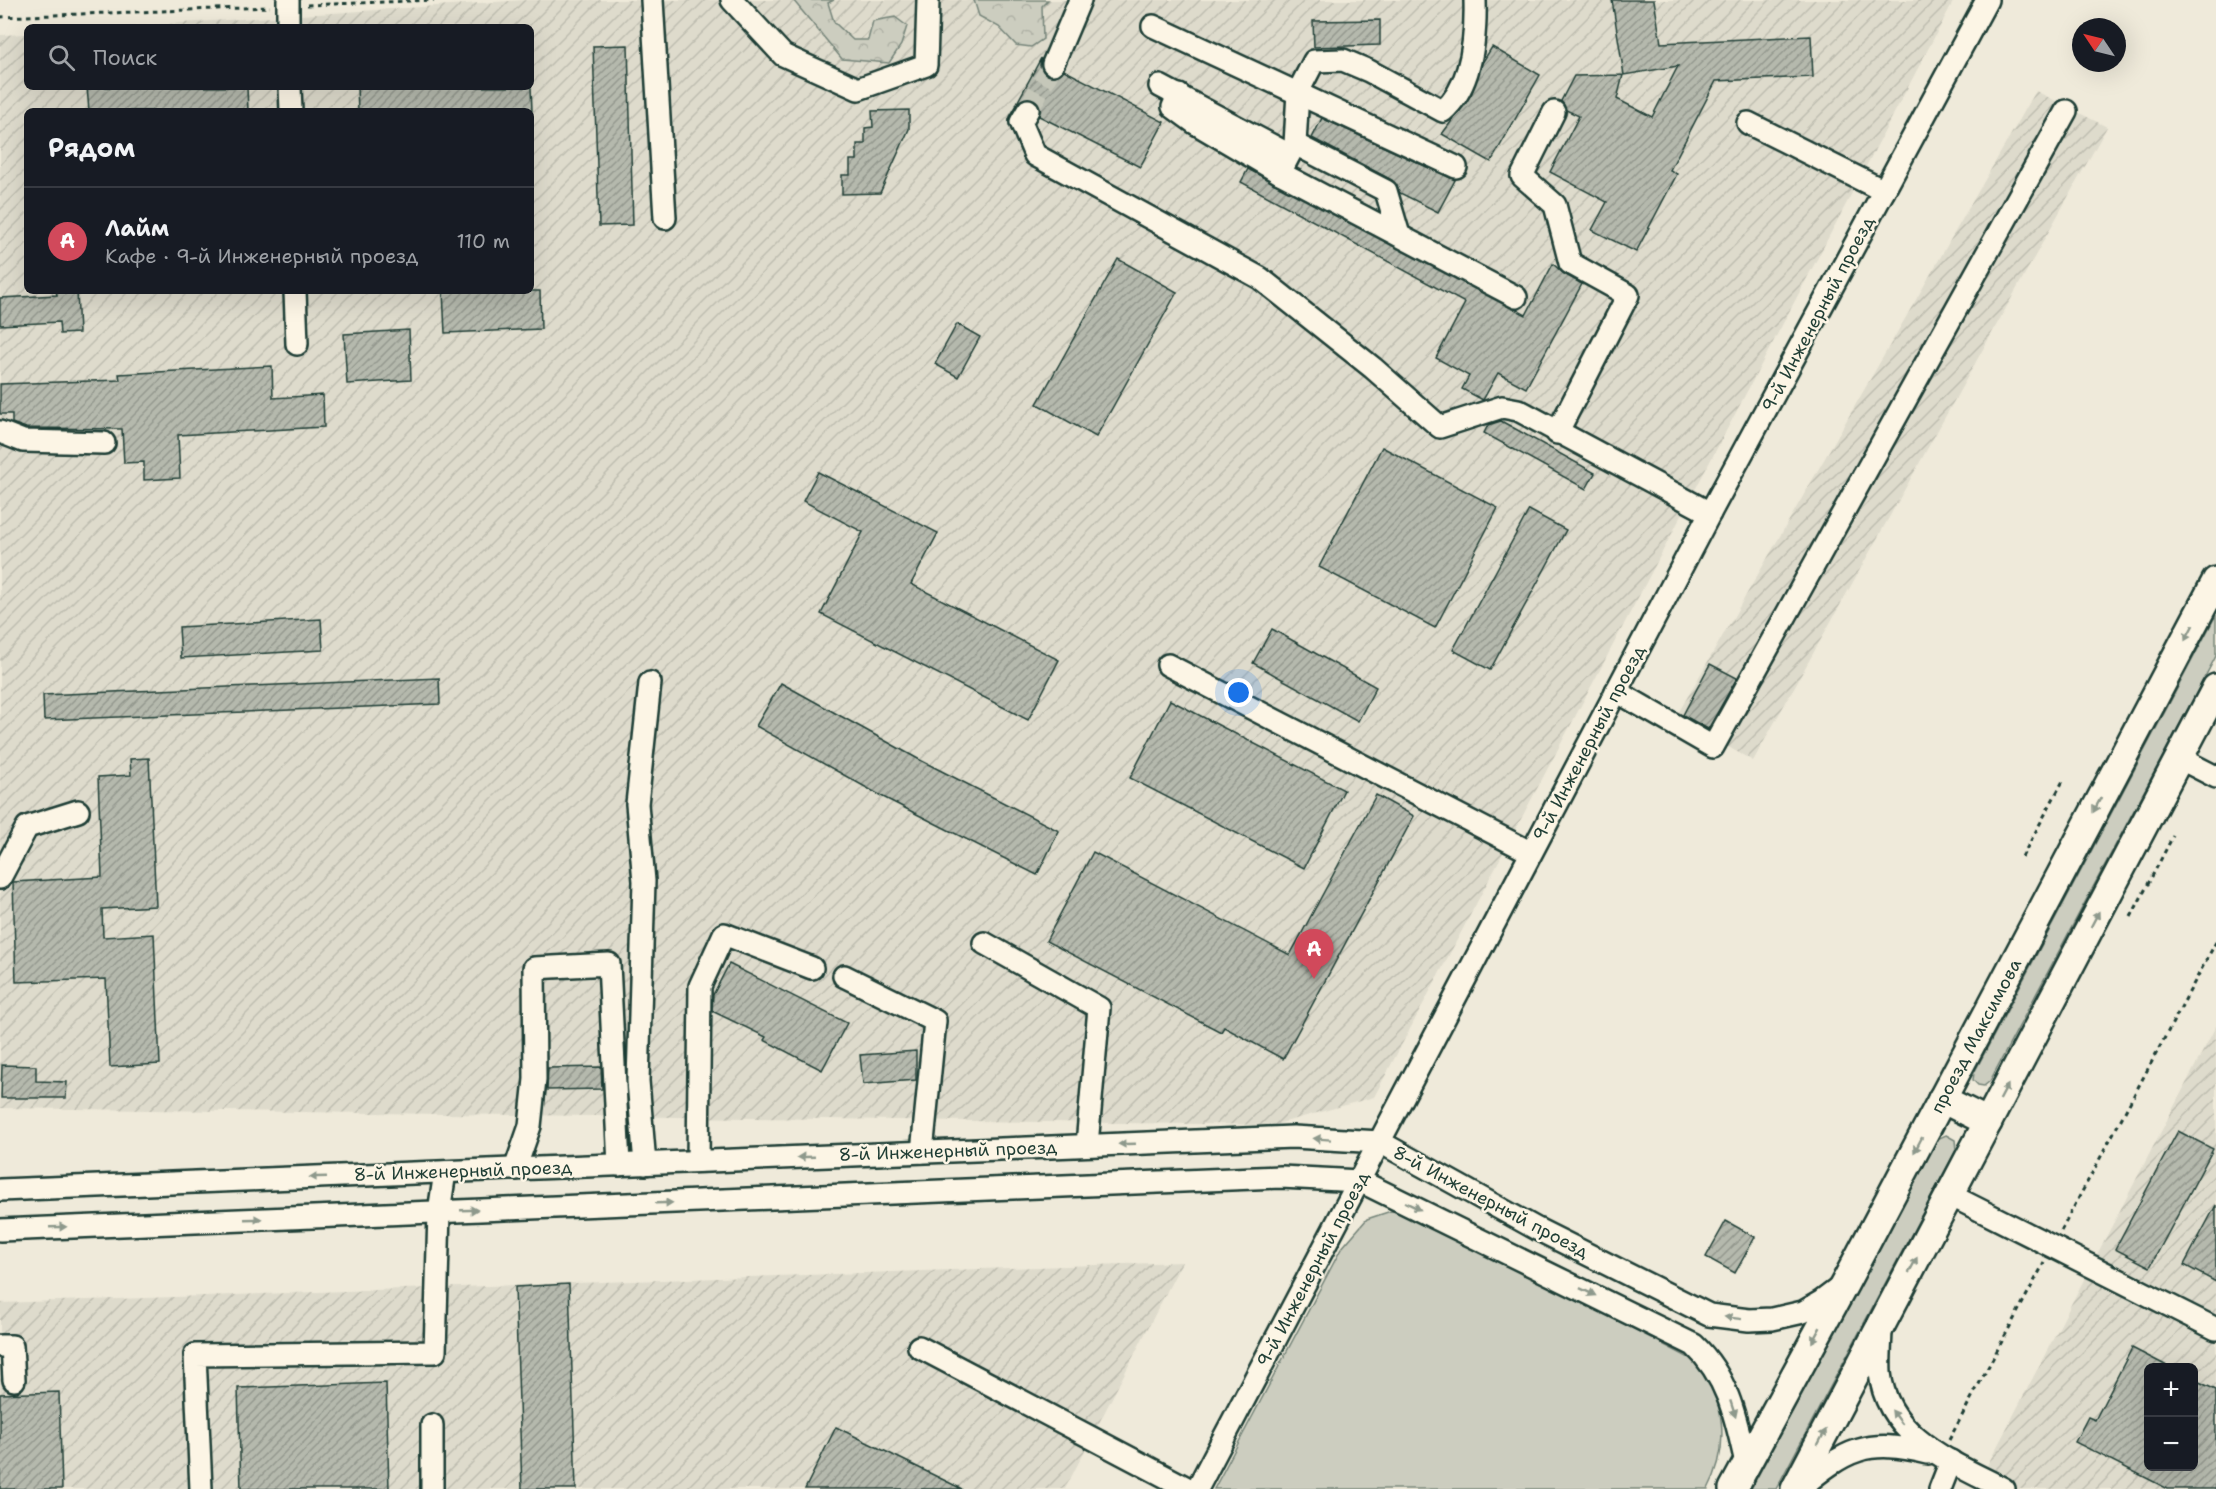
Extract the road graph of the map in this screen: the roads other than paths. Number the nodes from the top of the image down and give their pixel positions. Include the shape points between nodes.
1 (652, 0) edge
2 (732, 0) edge
3 (928, 0) edge
4 (1080, 0) edge
5 (1475, 0) edge
6 (1987, 0) edge
7 (288, 3) edge
8 (288, 24) edge
9 (1153, 26) dead end
10 (1053, 64) tunnel mouth
11 (1160, 86) dead end
12 (290, 90) edge
13 (1298, 92) junction
14 (291, 108) edge
15 (1028, 110) tunnel mouth
16 (2066, 111) dead end
17 (1554, 112) dead end
18 (1748, 123) dead end
19 (1288, 157) junction
20 (1456, 167) dead end
21 (1884, 191) junction
22 (665, 218) dead end
23 (1399, 235) junction
24 (295, 294) edge
25 (1516, 297) dead end
26 (297, 345) dead end
27 (0, 432) edge
28 (1557, 432) junction
29 (104, 443) dead end
30 (1710, 513) junction
31 (2216, 581) edge
32 (1168, 665) dead end
33 (650, 683) dead end
34 (2216, 688) edge
35 (1616, 691) junction
36 (2180, 758) junction
37 (2216, 777) edge
38 (78, 811) dead end
39 (1530, 852) junction
40 (0, 878) edge
41 (984, 943) dead end
42 (812, 968) dead end
43 (844, 976) dead end
44 (1942, 1099) junction
45 (1989, 1122) junction
46 (1380, 1142) junction
47 (1087, 1145) junction
48 (922, 1152) junction
49 (698, 1161) junction
50 (645, 1164) junction
51 (619, 1165) junction
52 (514, 1169) junction
53 (445, 1172) junction
54 (1360, 1180) junction
55 (0, 1190) edge
56 (1950, 1195) junction
57 (439, 1212) junction
58 (0, 1230) edge
59 (1845, 1283) junction
60 (1881, 1325) junction
61 (2216, 1329) edge
62 (0, 1347) edge
63 (919, 1347) dead end
64 (14, 1380) dead end
65 (432, 1425) dead end
66 (1946, 1458) junction
67 (1746, 1462) junction
68 (201, 1489) edge
69 (432, 1489) edge
70 (1189, 1489) edge
71 (1197, 1489) edge
72 (1733, 1489) edge
73 (1797, 1489) edge
74 (1940, 1489) edge
75 (2004, 1489) edge

1 - 22 street
2 - 3 street via 783,55 858,89 926,65
4 - 10 street
5 - 13 street via 1476,25 1469,66 1450,105 1443,111 1343,60 1314,61
6 - 21 street, 9-й Инженерный проезд
7 - 8 street
9 - 13 street
11 - 19 street
12 - 14 street
13 - 19 street
13 - 20 street
15 - 28 street via 1021,122 1035,154 1260,278 1440,427 1502,407 1518,410
16 - 35 street via 1713,747
17 - 28 street via 1522,176 1555,205 1570,263 1628,295
18 - 21 street
19 - 23 street
19 - 23 street via 1386,191
21 - 30 street, 9-й Инженерный проезд
23 - 25 street
24 - 26 street
27 - 29 street via 23,441
28 - 30 street
30 - 35 street, 9-й Инженерный проезд
31 -> 44 main road, проезд Максимова
32 - 39 street
33 - 50 street via 637,804 644,881 638,1081
34 - 36 main road
35 - 39 street, 9-й Инженерный проезд
36 - 37 street
45 -> 36 main road
38 - 40 street via 27,827
39 - 46 street, 9-й Инженерный проезд
41 - 47 street via 1099,1008
42 - 49 street via 724,934 700,986
43 - 48 street via 934,1021
44 - 45 main road
44 -> 59 main road, проезд Максимова
45 - 56 main road
46 -> 47 street, 8-й Инженерный проезд via 1293,1137
46 - 54 street, 9-й Инженерный проезд
59 -> 46 street, 8-й Инженерный проезд via 1803,1312 1749,1320 1709,1315 1538,1229
47 - 48 street, 8-й Инженерный проезд
48 -> 49 street, 8-й Инженерный проезд
49 - 50 street, 8-й Инженерный проезд
50 - 51 street, 8-й Инженерный проезд
51 - 52 street, 8-й Инженерный проезд
51 - 52 street via 609,964 534,968 535,1078 530,1126
52 - 53 street, 8-й Инженерный проезд
53 -> 55 street, 8-й Инженерный проезд
53 - 57 street
57 -> 54 street, 8-й Инженерный проезд via 1281,1177
54 -> 67 street, 8-й Инженерный проезд via 1694,1345 1724,1384
54 - 71 street, 9-й Инженерный проезд
60 -> 56 main road
56 - 61 street
58 -> 57 street, 8-й Инженерный проезд
57 - 68 street via 435,1352 195,1355
59 -> 67 main road, проезд Максимова
66 -> 60 street via 1910,1434 1891,1409 1880,1375
73 -> 60 main road
62 - 64 street via 12,1346
63 - 70 street
65 - 69 street
66 - 73 street via 1896,1445 1863,1448 1828,1464
66 - 74 street
66 - 75 street
67 - 72 main road, проезд Максимова

